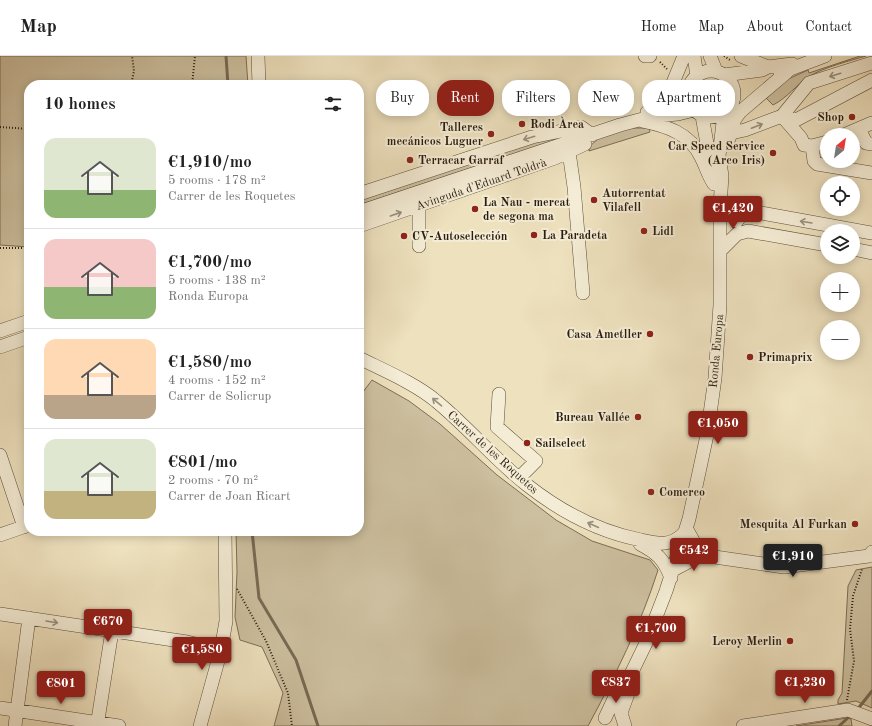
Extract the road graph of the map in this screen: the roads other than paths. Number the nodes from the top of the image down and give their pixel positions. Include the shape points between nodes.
1 (258, 56) edge
2 (684, 56) edge
3 (694, 56) edge
4 (710, 56) edge
5 (741, 56) edge
6 (825, 56) edge
7 (872, 63) edge
8 (781, 65) edge
9 (720, 73) junction
10 (697, 76) junction
11 (259, 80) edge
12 (674, 80) edge
13 (694, 80) edge
14 (729, 80) edge
15 (872, 80) edge
16 (735, 101) edge
17 (642, 116) joint
18 (699, 116) edge
19 (724, 116) edge
20 (782, 116) junction
21 (872, 123) edge
22 (860, 129) edge
23 (860, 131) edge
24 (730, 133) junction
25 (595, 134) junction
26 (820, 144) edge
27 (872, 144) edge
28 (812, 146) junction
29 (569, 152) junction
30 (872, 173) edge
31 (718, 180) junction
32 (364, 192) edge
33 (419, 206) junction
34 (720, 207) junction
35 (364, 210) edge
36 (737, 221) junction
37 (364, 224) edge
38 (748, 231) junction
39 (872, 233) edge
40 (820, 244) edge
41 (419, 246) dead end
42 (860, 250) edge
43 (720, 251) junction
44 (872, 253) edge
45 (582, 293) dead end
46 (24, 323) edge
47 (0, 331) edge
48 (24, 339) edge
49 (0, 347) edge
50 (364, 361) edge
51 (499, 394) dead end
52 (0, 455) edge
53 (519, 478) junction
54 (24, 521) edge
55 (24, 527) edge
56 (685, 530) junction
57 (0, 535) edge
58 (225, 536) edge
59 (630, 538) junction
60 (870, 554) edge
61 (701, 555) junction
62 (672, 574) junction
63 (0, 614) edge
64 (29, 618) junction
65 (112, 631) junction
66 (221, 650) junction
67 (630, 676) junction
68 (0, 708) edge
69 (17, 711) junction
70 (867, 720) edge
71 (602, 722) edge
72 (624, 723) edge
73 (98, 725) edge
74 (14, 726) edge
75 (119, 726) edge
76 (200, 726) edge
77 (743, 726) edge

1 - 11 street
2 - 12 street
3 - 10 street
4 - 9 street
5 - 8 street
6 - 8 street via 807,62
7 -> 20 street via 809,83
8 - 9 street via 762,70
8 - 16 street via 776,74
8 - 24 street via 740,112
9 - 10 street via 705,72
9 - 14 street
10 - 13 street
15 - 20 street via 796,120
17 - 25 street, Avinguda d'Eduard Toldrà
17 - 31 street via 672,129 688,140 700,155 708,176
18 - 31 street, Ronda Europa
19 - 31 street, Ronda Europa
24 -> 20 street
20 - 28 street via 804,145
21 - 22 street
23 - 27 street via 866,143
24 - 31 street
25 - 29 street, Avinguda d'Eduard Toldrà via 581,147
25 -> 32 street via 582,128 532,137
25 - 35 street, Avinguda d'Eduard Toldrà
26 - 28 street
28 - 30 street via 814,161 817,164
29 - 33 street, Avinguda d'Eduard Toldrà
29 - 45 street
31 - 34 street, Ronda Europa
37 -> 33 street, Avinguda d'Eduard Toldrà
33 - 41 street
34 - 36 street
34 - 43 street, Ronda Europa
36 - 38 street
39 -> 36 street via 745,210
38 - 40 street
38 - 43 street via 737,234
42 - 44 street
43 - 56 street, Ronda Europa via 720,305 715,378 707,434
46 - 47 street
48 - 49 street
53 -> 50 street, Carrer de les Roquetes via 435,400
51 - 53 street via 497,427 536,461
52 - 54 street
59 -> 53 street, Carrer de les Roquetes via 594,525 557,507
55 - 57 street
56 - 59 street via 678,540 661,544
56 - 61 street via 695,541
56 - 62 street, Ronda Europa
58 - 66 street via 226,621
59 - 62 street via 656,552
60 - 61 street via 784,567
61 - 62 street
62 - 67 street, Ronda Europa via 656,619
63 - 64 street
64 -> 65 street
64 - 69 street
65 - 66 street via 187,642
65 - 73 street
66 - 76 street
67 - 71 street, Ronda Europa via 621,684
67 - 72 street, Ronda Europa via 630,688 622,706
68 - 69 street
69 - 73 street
69 - 74 street
70 - 77 street via 848,710
71 - 72 street, Ronda Europa via 614,716
73 - 75 street

